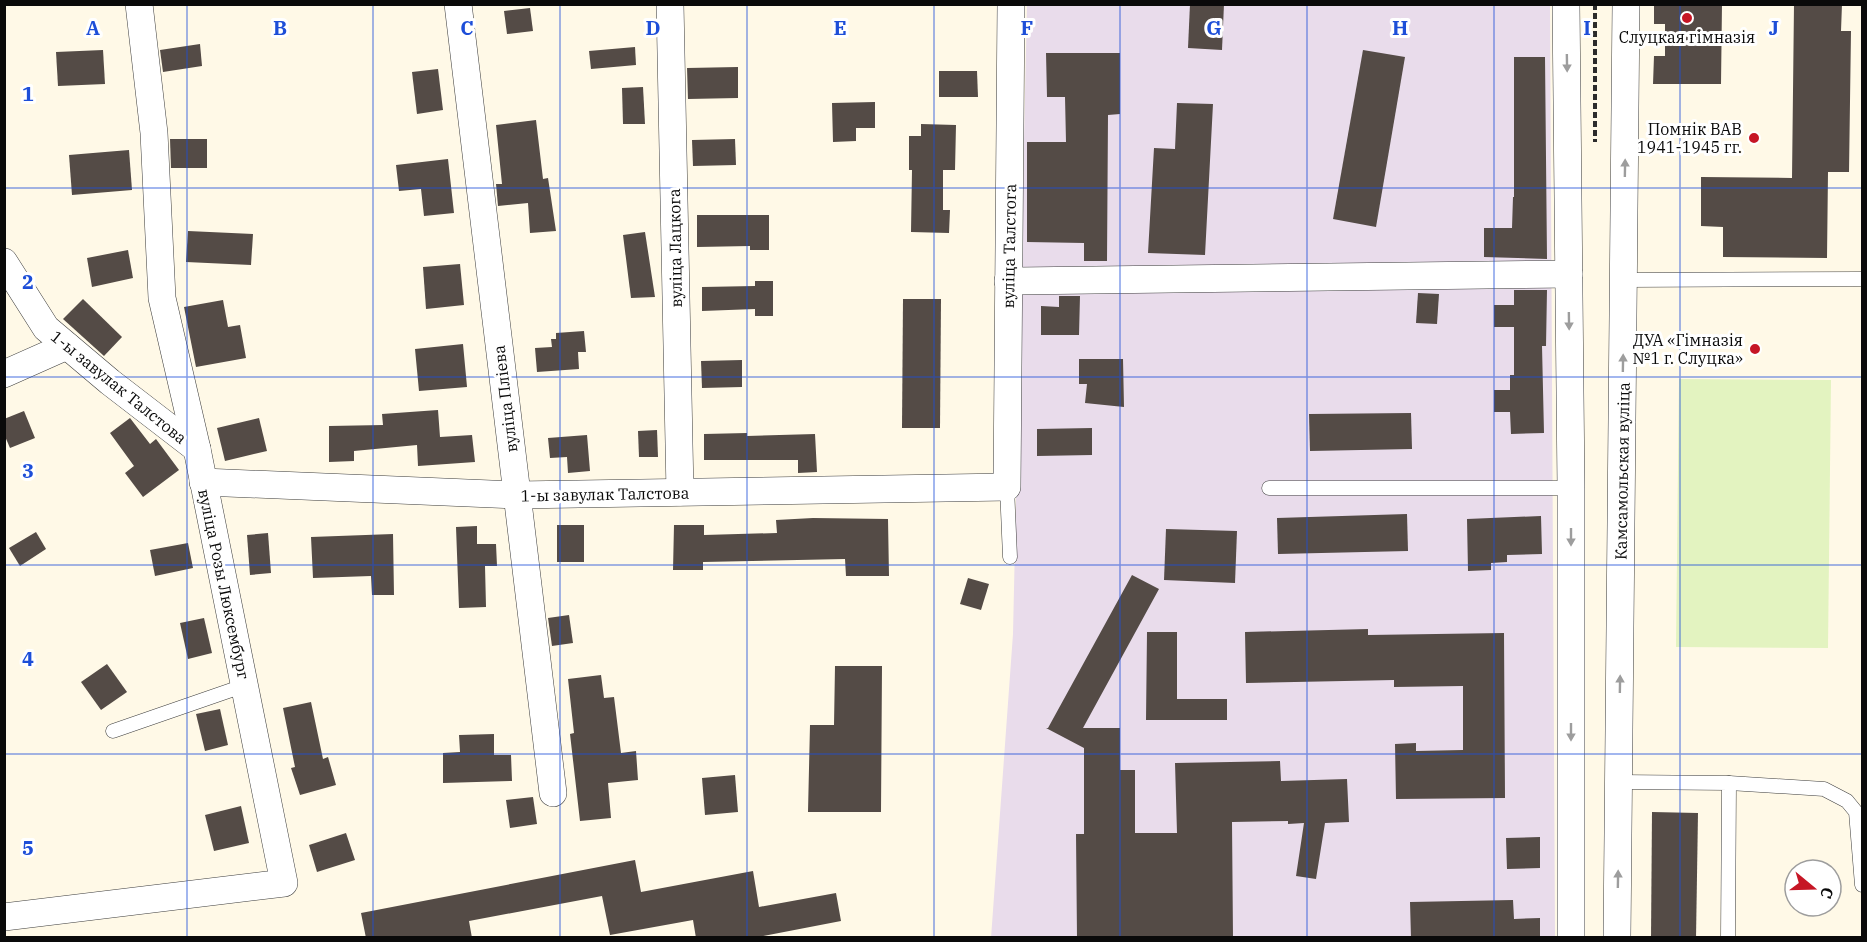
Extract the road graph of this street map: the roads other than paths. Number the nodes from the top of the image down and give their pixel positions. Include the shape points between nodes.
1 (139, 4) edge
2 (458, 4) edge
3 (670, 4) edge
4 (1011, 4) edge
5 (1566, 4) edge
6 (1626, 4) edge
7 (4, 262) edge
8 (1569, 274) junction
9 (1863, 279) edge
10 (1624, 280) junction
11 (1008, 281) junction
12 (67, 346) junction
13 (4, 374) edge
14 (197, 449) junction
15 (203, 482) junction
16 (1007, 487) junction
17 (1269, 488) dead end
18 (1571, 488) junction
19 (680, 492) junction
20 (517, 495) junction
21 (1010, 557) dead end
22 (246, 685) junction
23 (113, 731) dead end
24 (1619, 782) junction
25 (1729, 783) junction
26 (553, 793) dead end
27 (1863, 885) edge
28 (4, 917) edge
29 (1570, 938) edge
30 (1617, 938) edge
31 (1728, 938) edge

1 - 14 street, вуліца Розы Люксембург via 154,133 162,298
2 - 20 street, вуліца Пліева
3 - 19 street, вуліца Лацкога
4 - 11 street, вуліца Талстога
5 -> 8 street
10 -> 6 street, Камсамольская вуліца
7 - 12 street, 1-ы завулак Талстова via 46,328
8 - 11 street
8 -> 18 street
9 - 10 lane
24 -> 10 street, Камсамольская вуліца
11 - 16 street, вуліца Талстога
12 - 13 street
12 - 14 street, 1-ы завулак Талстова
14 - 15 street, вуліца Розы Люксембург
15 - 20 street, 1-ы завулак Талстова
15 - 22 street, вуліца Розы Люксембург
16 - 19 street, 1-ы завулак Талстова
16 - 21 lane
17 - 18 lane
18 -> 29 street
19 - 20 street, 1-ы завулак Талстова
20 - 26 street, вуліца Пліева
22 - 23 lane
22 - 28 street, вуліца Розы Люксембург via 284,883
24 - 25 lane
30 -> 24 street, Камсамольская вуліца
25 - 27 lane via 1824,789 1847,801 1856,812
25 - 31 lane

